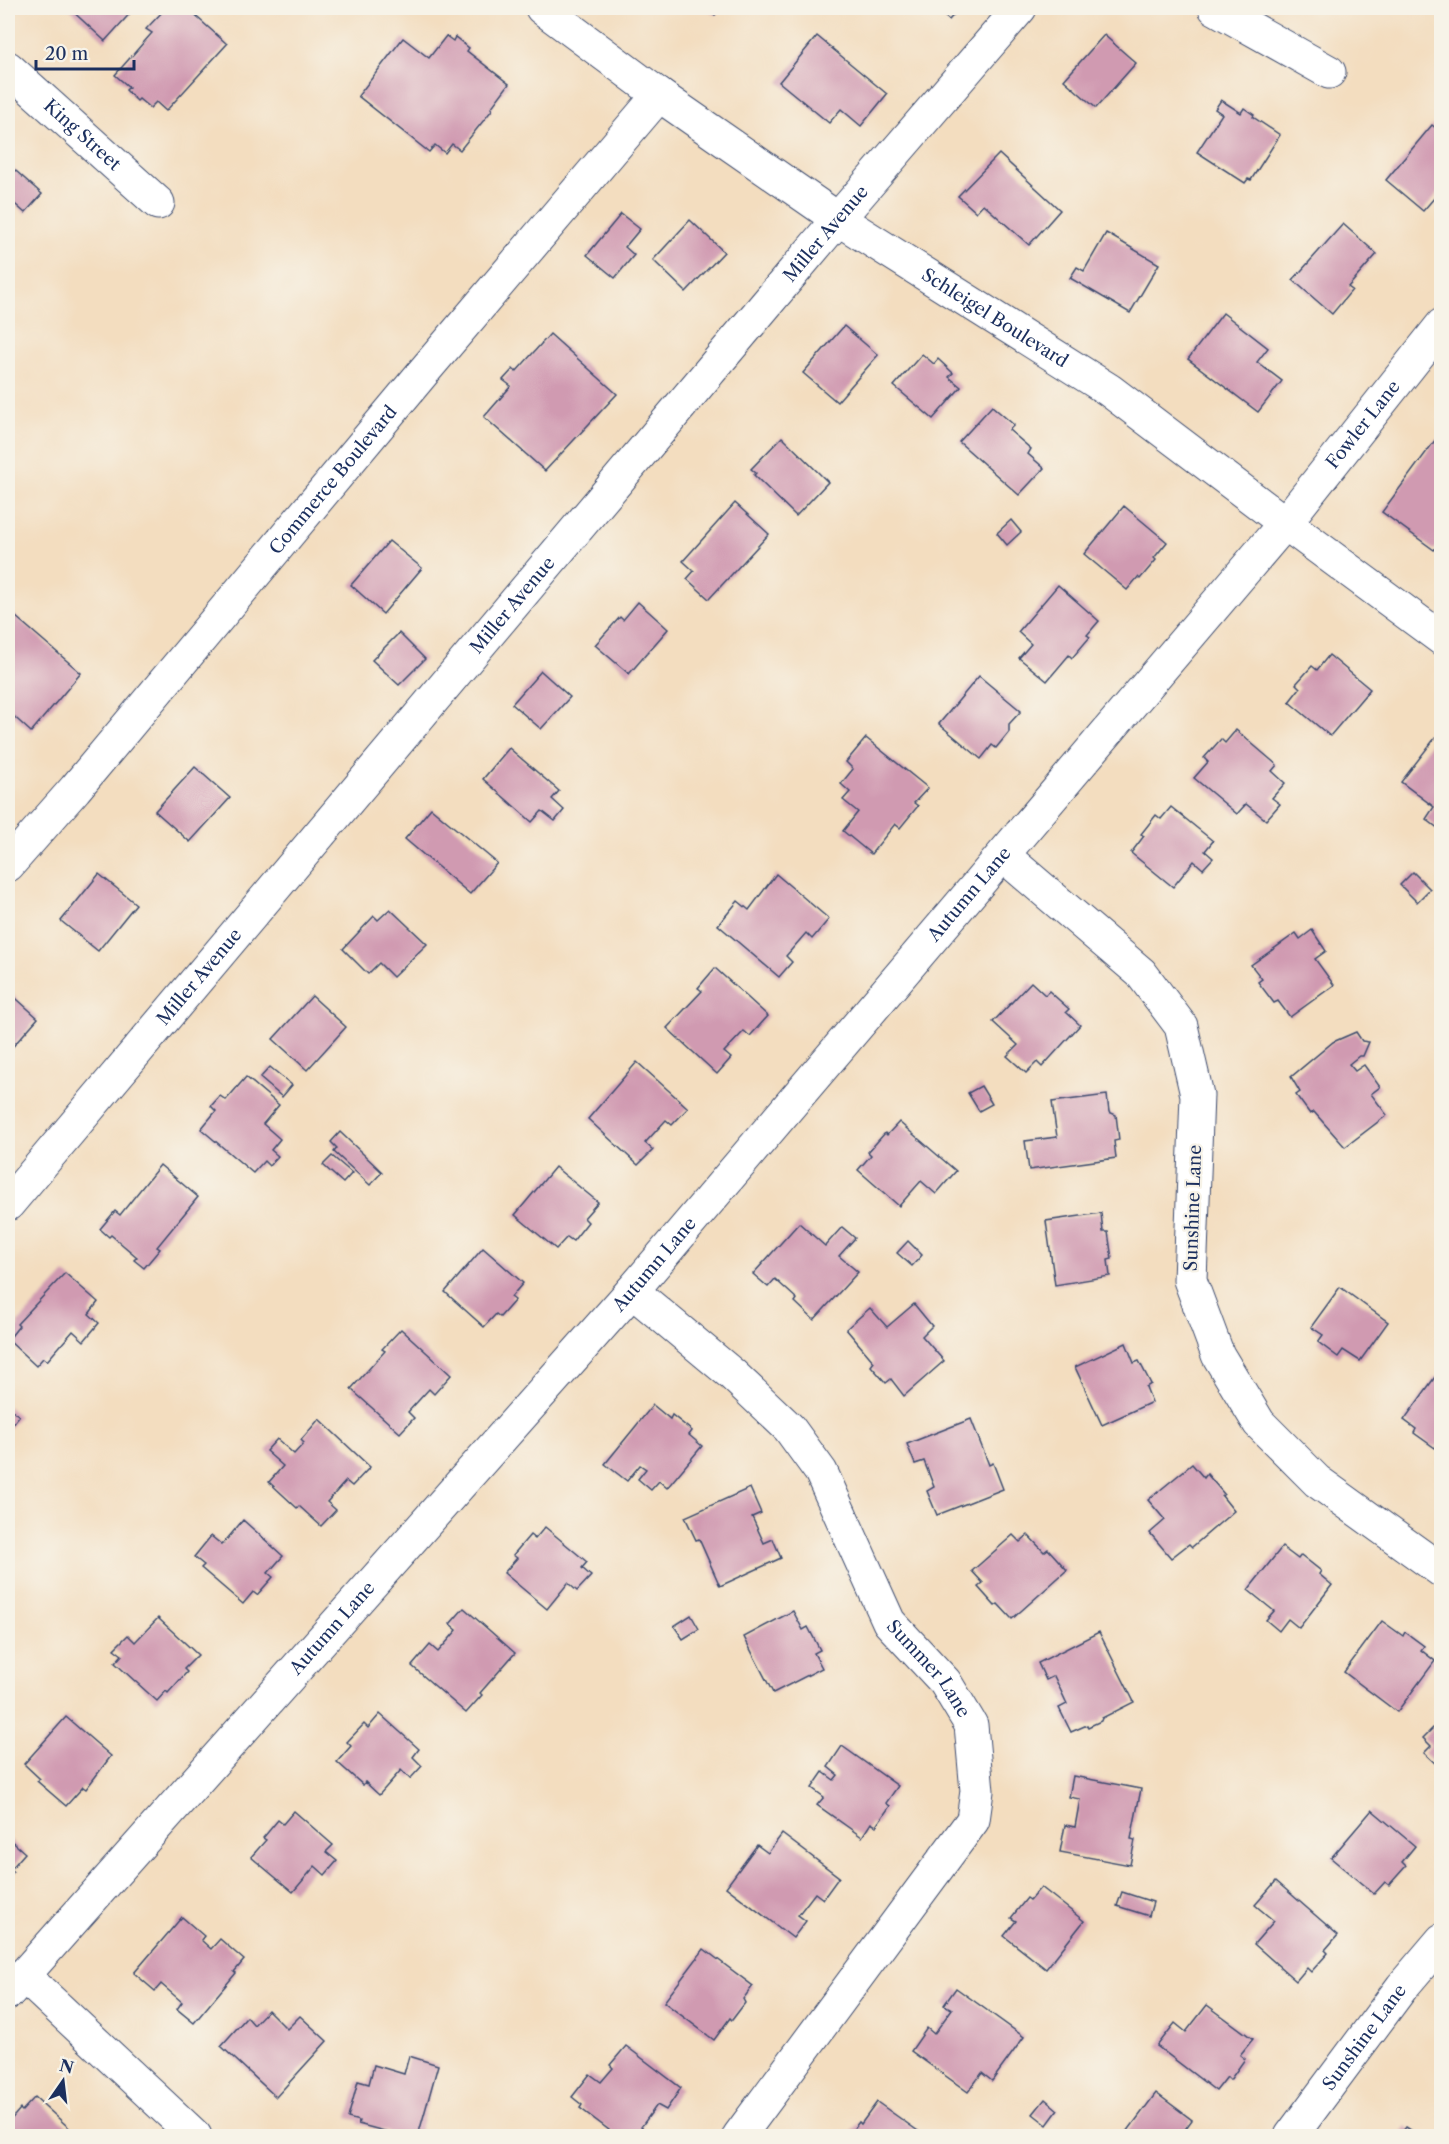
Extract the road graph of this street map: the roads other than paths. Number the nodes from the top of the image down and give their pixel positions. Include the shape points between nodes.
1 (542, 8) edge
2 (1020, 8) edge
3 (1215, 8) edge
4 (8, 68) edge
5 (1329, 72) dead end
6 (659, 95) junction
7 (159, 203) dead end
8 (838, 219) junction
9 (1438, 336) edge
10 (1285, 523) junction
11 (1442, 639) edge
12 (1004, 856) junction
13 (8, 865) edge
14 (8, 1204) edge
15 (632, 1291) junction
16 (1442, 1570) edge
17 (1442, 1940) edge
18 (15, 1984) edge
19 (195, 2136) edge
20 (739, 2136) edge
21 (1291, 2136) edge

1 - 6 street, Schleigel Boulevard
2 - 8 street, Miller Avenue
3 - 5 street
4 - 7 street, King Street
6 - 8 street, Schleigel Boulevard
6 - 13 street, Commerce Boulevard
8 - 10 street, Schleigel Boulevard via 1109,390
8 - 14 street, Miller Avenue
9 - 10 street, Fowler Lane
10 - 11 street, Schleigel Boulevard
10 - 12 street, Autumn Lane
12 - 15 street, Autumn Lane
12 - 16 street, Sunshine Lane via 1141,973 1181,1026 1197,1095 1190,1280 1218,1355 1259,1423 1317,1481
15 - 18 street, Autumn Lane
15 - 20 street, Summer Lane via 734,1374 789,1428 821,1472 889,1622 945,1682 971,1725 976,1791 973,1820
17 - 21 street, Sunshine Lane via 1402,1987
18 - 19 street

